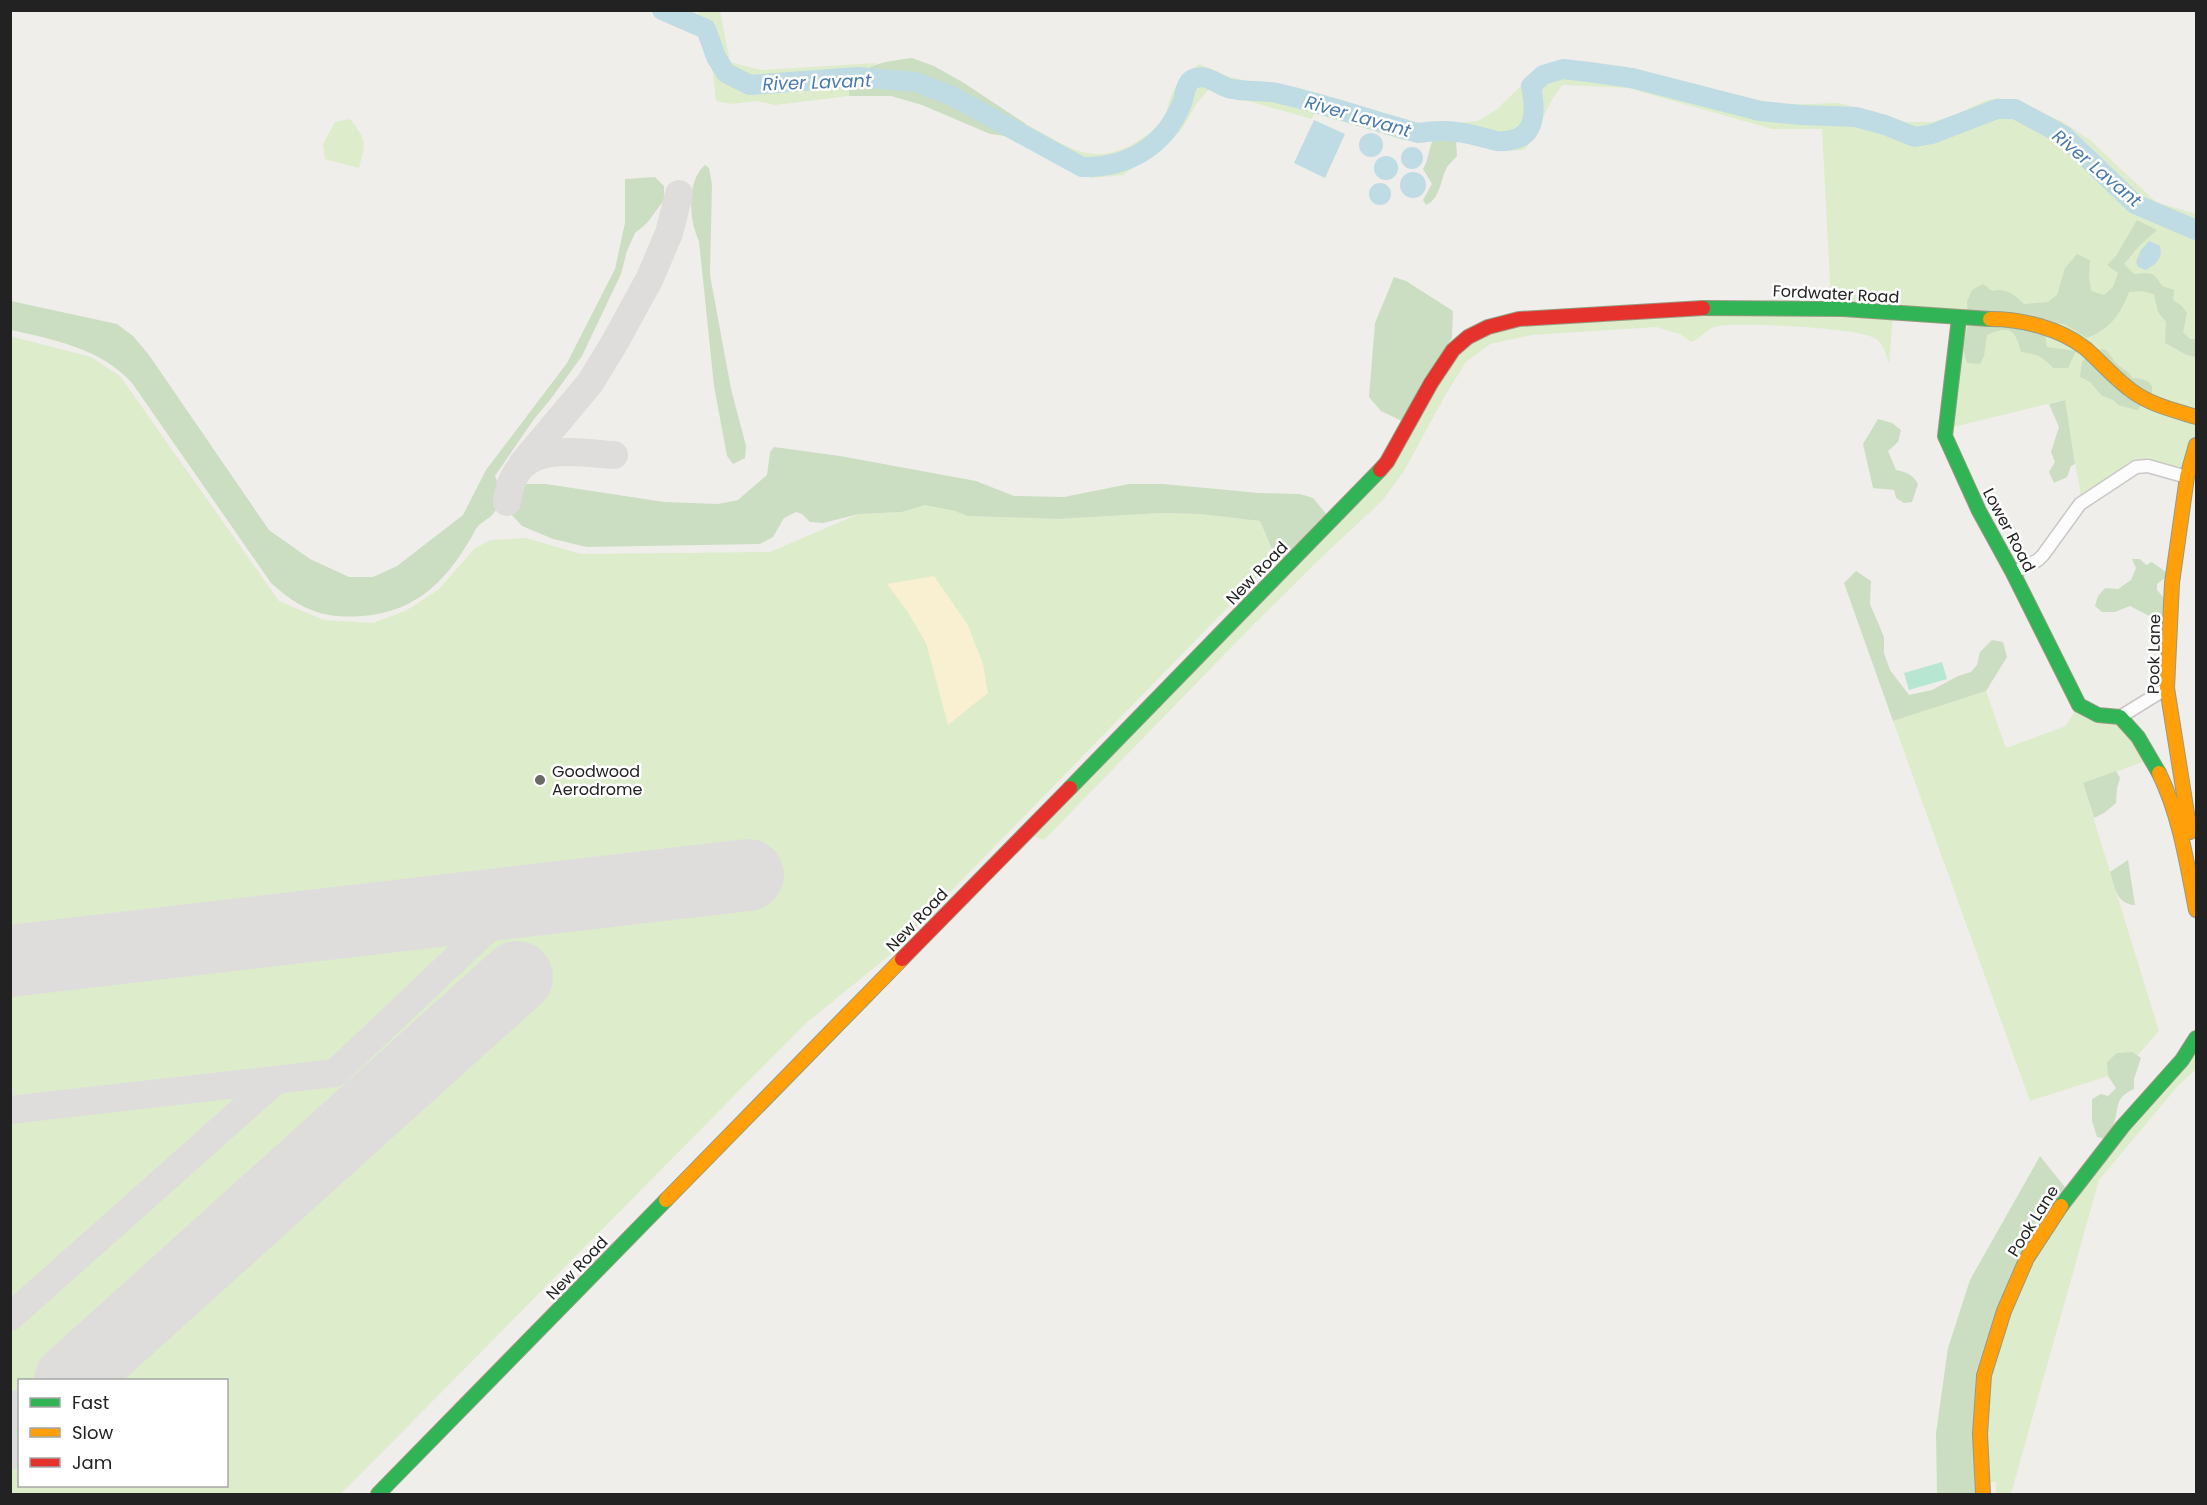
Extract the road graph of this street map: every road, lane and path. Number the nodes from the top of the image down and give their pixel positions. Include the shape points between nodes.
1 (1959, 318) junction
2 (1453, 350) joint
3 (2196, 417) edge
4 (2196, 445) edge
5 (2187, 477) junction
6 (2013, 573) junction
7 (2167, 688) junction
8 (2120, 717) junction
9 (2196, 865) edge
10 (2196, 910) edge
11 (2196, 1038) edge
12 (378, 1494) edge
13 (1983, 1494) edge

1 - 2 street, Fordwater Road via 1843,309 1676,308 1519,319 1488,327
1 - 3 street, Fordwater Road via 2004,319 2066,336 2133,392 2154,404
1 - 6 street, Lower Road via 1945,436
2 - 12 street, New Road via 1387,462 1350,502
4 - 5 street, Pook Lane
5 - 6 street via 2148,466 2136,467 2080,504 2038,560
5 - 7 street, Pook Lane via 2172,583
6 - 8 street, Lower Road via 2079,705 2092,715
7 - 8 street
7 - 9 street, Pook Lane
8 - 10 street via 2142,739 2169,795
11 - 13 street, Pook Lane via 2071,1192 2027,1258 2004,1311 1984,1375 1980,1434

